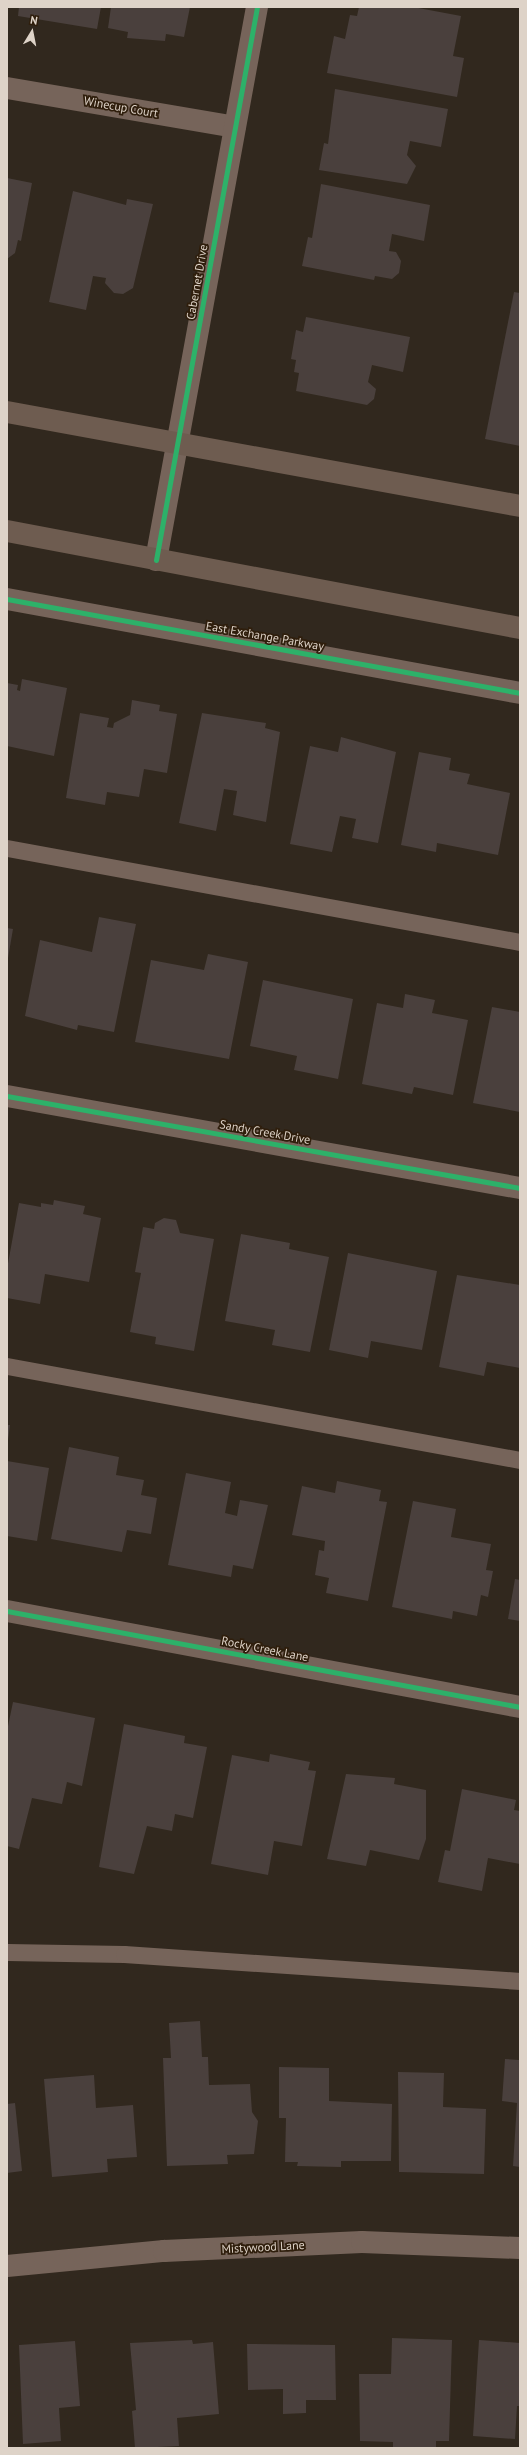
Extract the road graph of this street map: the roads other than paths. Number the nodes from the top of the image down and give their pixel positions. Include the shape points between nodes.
1 (257, 7) edge
2 (7, 88) edge
3 (235, 127) junction
4 (7, 412) edge
5 (178, 444) junction
6 (520, 506) edge
7 (7, 531) edge
8 (156, 560) junction
9 (7, 599) edge
10 (520, 628) edge
11 (520, 693) edge
12 (7, 848) edge
13 (520, 942) edge
14 (7, 1096) edge
15 (520, 1188) edge
16 (7, 1366) edge
17 (520, 1460) edge
18 (7, 1611) edge
19 (520, 1707) edge
20 (7, 1952) edge
21 (520, 1981) edge
22 (520, 2248) edge
23 (7, 2266) edge

1 - 3 street, Cabernet Drive
2 - 3 street, Winecup Court
3 - 5 street, Cabernet Drive
4 - 5 main road
5 - 6 main road
5 - 8 street, Cabernet Drive
7 - 8 main road
8 - 10 main road
9 - 11 street, East Exchange Parkway
12 - 13 lane
14 - 15 street, Sandy Creek Drive
16 - 17 lane
18 - 19 street, Rocky Creek Lane
20 - 21 lane via 124,1954
22 - 23 street, Mistywood Lane via 362,2242 164,2251

